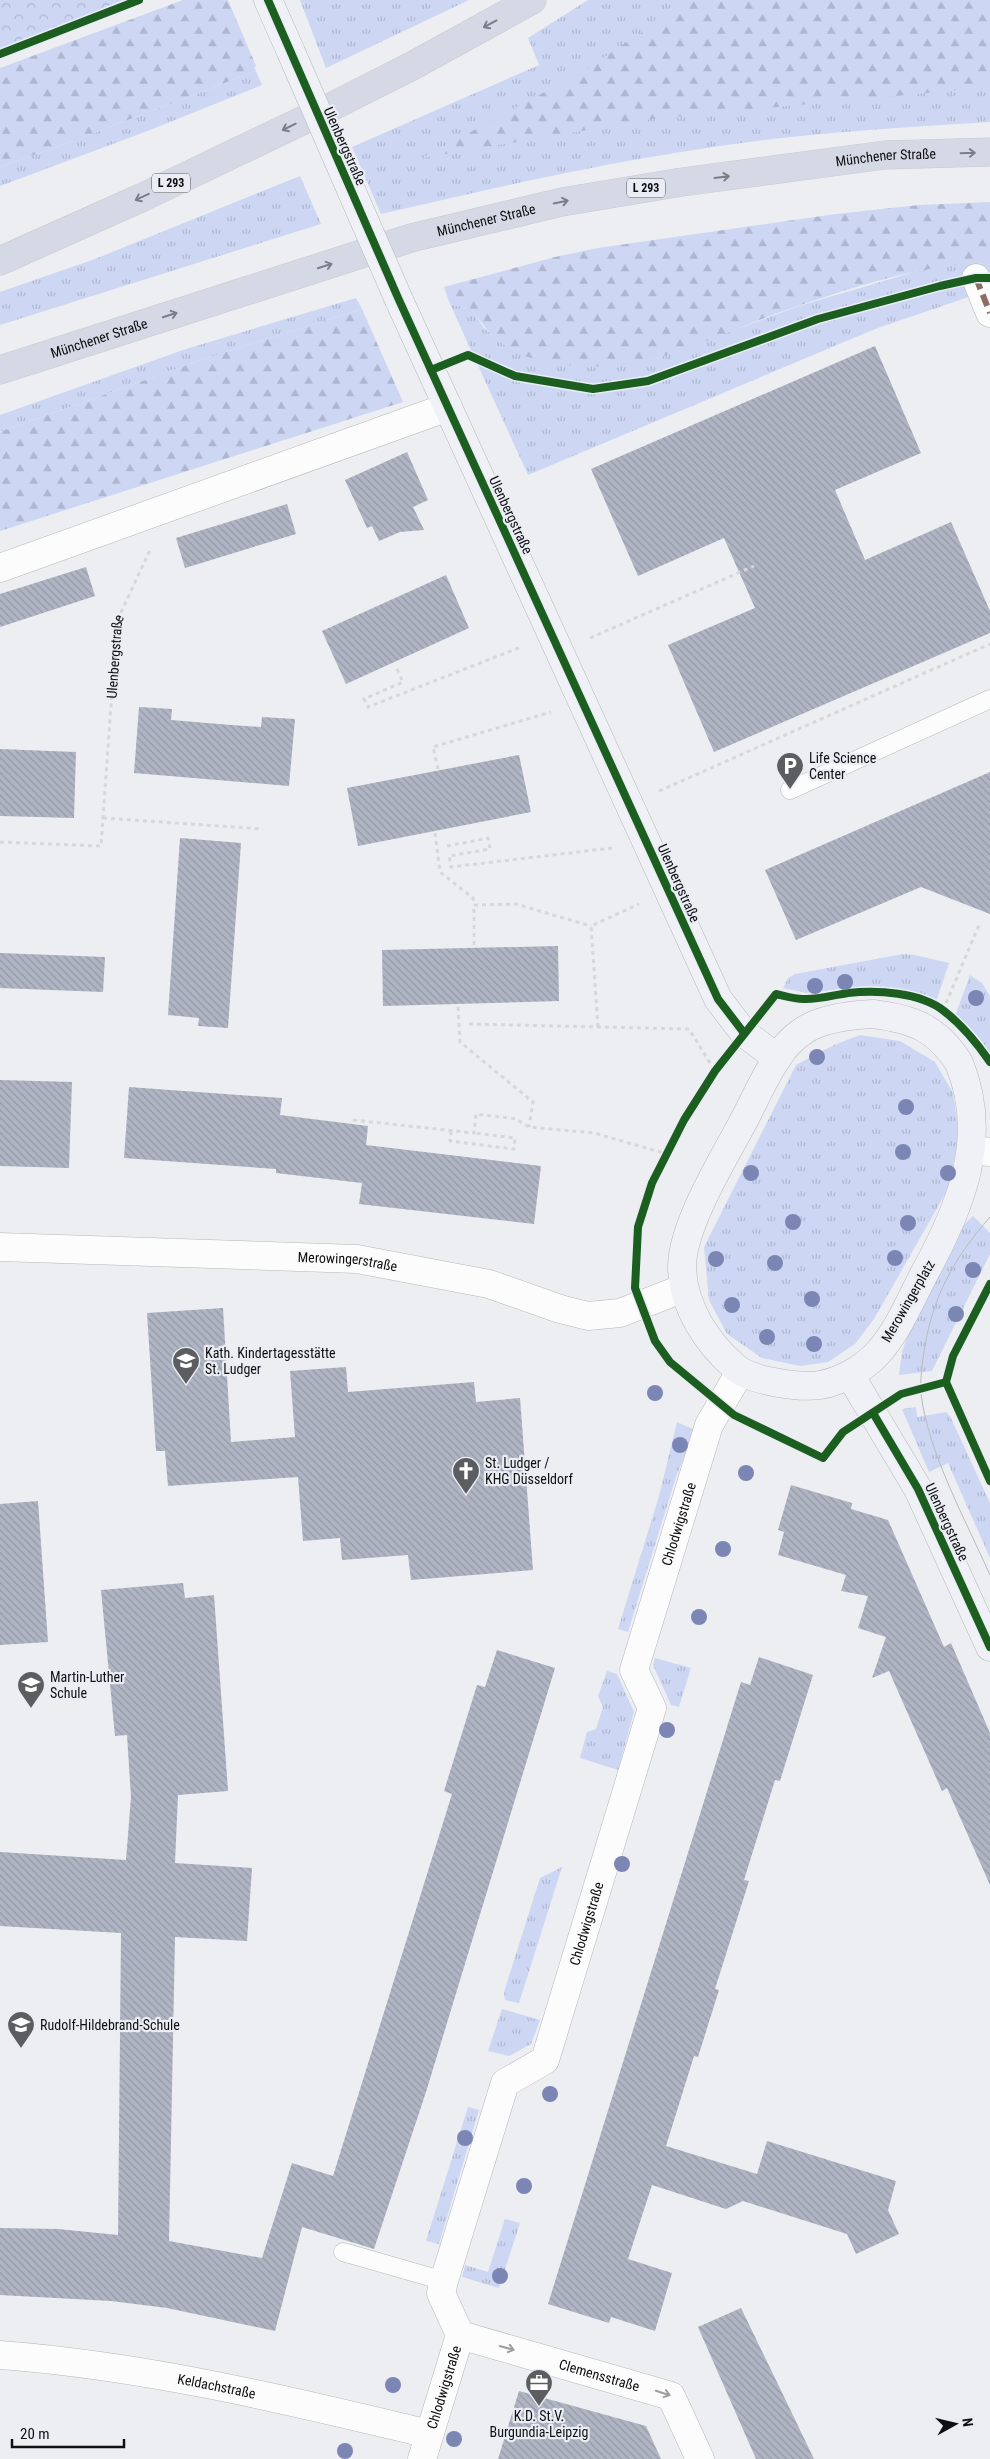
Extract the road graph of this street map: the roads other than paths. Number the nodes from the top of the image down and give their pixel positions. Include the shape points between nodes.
1 (268, 0) edge
2 (532, 0) edge
3 (990, 152) edge
4 (0, 261) edge
5 (976, 278) dead end
6 (990, 313) edge
7 (0, 370) edge
8 (448, 407) junction
9 (0, 568) edge
10 (990, 699) edge
11 (790, 790) dead end
12 (777, 1058) junction
13 (984, 1152) edge
14 (0, 1247) edge
15 (684, 1288) junction
16 (740, 1372) junction
17 (850, 1375) junction
18 (990, 1647) edge
19 (343, 2252) dead end
20 (444, 2282) junction
21 (460, 2334) junction
22 (0, 2355) edge
23 (426, 2446) edge
24 (700, 2459) edge

1 - 8 street, Ulenbergstraße, bridge
2 -> 4 highway, L 293 via 332,106 143,197
7 -> 3 highway, Münchener Straße / L 293 via 412,238 562,202 682,182 885,156
5 - 6 street
8 - 9 street
8 - 12 street, Ulenbergstraße via 718,999 744,1033
10 - 11 lane
12 - 13 street, Merowingerplatz via 787,1044 805,1029 852,1015 896,1017 918,1024 934,1032 968,1078 979,1114
12 - 15 street, Merowingerplatz via 711,1183 687,1237 682,1266
13 - 17 street, Merowingerplatz via 953,1222 893,1332 875,1357
14 - 15 street, Merowingerstraße via 357,1259 489,1284 588,1316 620,1312
15 - 16 street, Merowingerplatz via 699,1326 717,1352
16 - 17 street, Merowingerplatz via 793,1385 820,1385
16 - 20 street, Chlodwigstraße via 709,1425 634,1670 652,1708 546,2060 505,2083
17 - 18 street, Ulenbergstraße via 918,1489
19 - 20 lane
20 - 21 street, Chlodwigstraße via 441,2292
21 - 23 street, Chlodwigstraße
21 -> 24 street, Clemensstraße via 671,2396
22 - 23 street, Keldachstraße via 129,2369 308,2405

